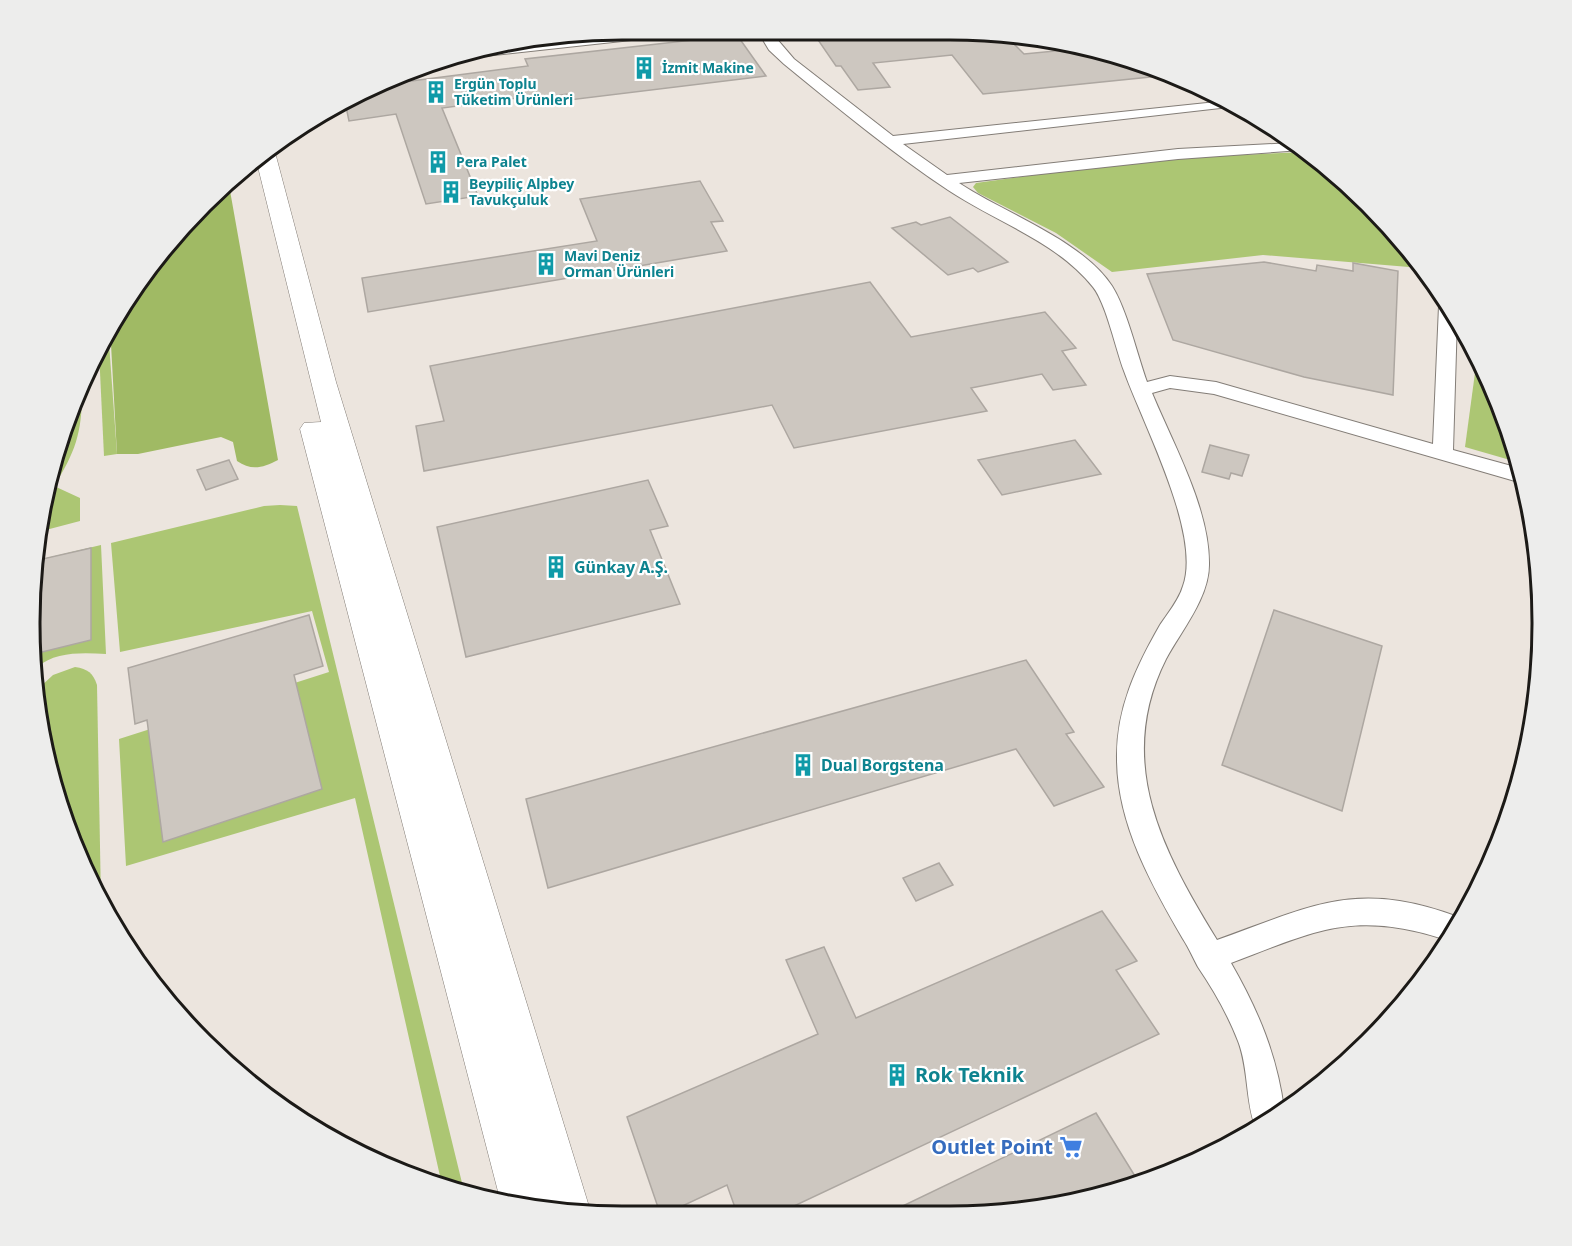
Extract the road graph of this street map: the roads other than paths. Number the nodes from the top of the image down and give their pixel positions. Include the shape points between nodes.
1 (771, 40) edge
2 (1216, 106) edge
3 (888, 141) junction
4 (1285, 148) edge
5 (267, 162) edge
6 (253, 174) edge
7 (945, 180) junction
8 (1447, 323) edge
9 (1140, 390) junction
10 (1443, 453) junction
11 (1512, 473) edge
12 (1445, 926) edge
13 (1209, 957) junction
14 (1268, 1110) edge
15 (523, 1197) edge
16 (565, 1202) edge

1 - 3 street via 782,55
2 - 3 street
3 - 7 street
4 - 7 street via 1178,154
5 - 16 main road via 323,382
6 - 15 main road via 302,387
7 - 9 street via 1042,235 1087,268 1104,288
8 - 10 street
9 - 10 street via 1170,382 1216,388
9 - 13 street via 1188,515 1199,572 1140,692 1131,734 1132,781 1151,850
10 - 11 street
12 - 13 street via 1378,911 1349,912 1317,918
13 - 14 street via 1251,1031

